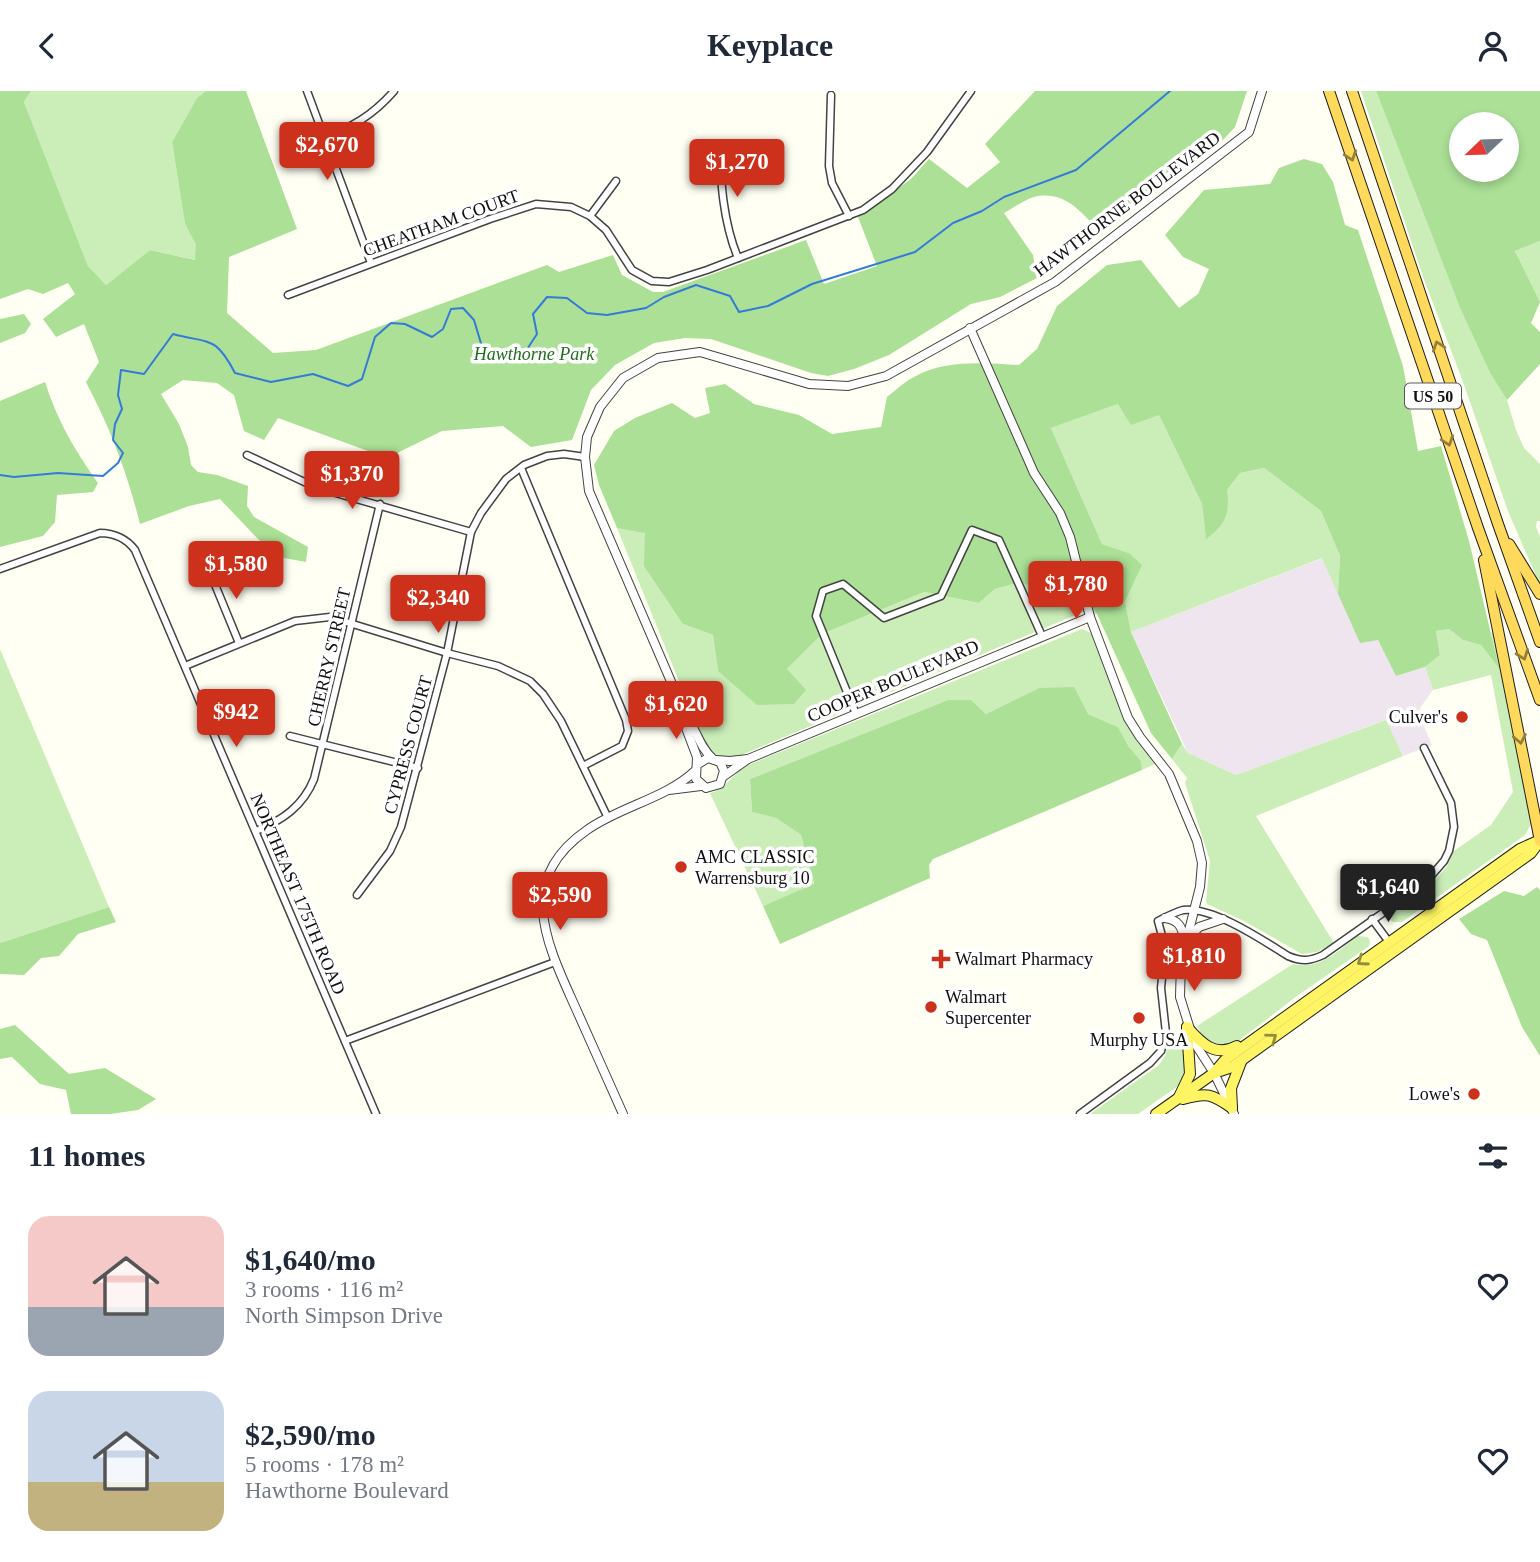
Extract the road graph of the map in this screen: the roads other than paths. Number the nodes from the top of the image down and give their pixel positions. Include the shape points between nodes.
1 (307, 91) edge
2 (394, 91) edge
3 (971, 91) edge
4 (1262, 91) edge
5 (1329, 91) edge
6 (1352, 91) edge
7 (831, 95) dead end
8 (325, 137) junction
9 (719, 144) dead end
10 (616, 181) dead end
11 (590, 216) junction
12 (849, 216) junction
13 (738, 258) junction
14 (371, 263) junction
15 (288, 295) dead end
16 (970, 328) junction
17 (247, 455) dead end
18 (585, 457) junction
19 (521, 468) junction
20 (380, 504) junction
21 (1498, 524) junction
22 (1478, 528) junction
23 (471, 532) junction
24 (0, 569) edge
25 (209, 570) dead end
26 (1540, 594) edge
27 (1090, 617) junction
28 (352, 623) junction
29 (1042, 636) junction
30 (1540, 642) edge
31 (239, 643) junction
32 (447, 653) junction
33 (185, 666) junction
34 (1540, 700) edge
35 (685, 714) junction
36 (856, 714) junction
37 (290, 736) dead end
38 (323, 745) junction
39 (1424, 748) dead end
40 (714, 759) junction
41 (748, 759) junction
42 (583, 767) junction
43 (696, 767) junction
44 (418, 768) junction
45 (724, 776) junction
46 (701, 786) junction
47 (669, 790) junction
48 (608, 818) junction
49 (256, 831) junction
50 (1540, 840) edge
51 (358, 895) dead end
52 (1194, 911) junction
53 (1165, 918) junction
54 (1223, 919) junction
55 (1372, 919) junction
56 (1389, 942) junction
57 (1185, 943) junction
58 (555, 962) junction
59 (1187, 1027) junction
60 (1256, 1037) junction
61 (345, 1041) junction
62 (1243, 1059) junction
63 (1214, 1073) junction
64 (1176, 1101) junction
65 (1233, 1111) edge
66 (376, 1114) edge
67 (623, 1114) edge
68 (1080, 1114) edge
69 (1156, 1114) edge

1 - 8 street
2 - 8 street via 362,120
3 - 12 street via 927,152 892,188
4 - 16 street, HAWTHORNE BOULEVARD via 1249,132 1055,282
5 -> 22 highway, US 50
21 -> 6 highway, US 50
7 - 12 street via 829,166 832,183
8 - 14 street
9 - 13 street via 727,223
10 - 11 street
11 - 13 street via 606,230 632,270 652,281 669,282
11 - 14 street, CHEATHAM COURT via 570,207 536,204
12 - 13 street
14 - 15 street, CHEATHAM COURT
16 - 18 street, HAWTHORNE BOULEVARD via 886,376 848,386 809,384 700,352 658,358 623,378 600,407 587,437
16 - 27 street via 1034,473 1070,537
17 - 20 street via 315,487
18 - 19 street, CYPRESS COURT via 547,456
18 - 35 street, HAWTHORNE BOULEVARD via 589,491
19 - 23 street, CYPRESS COURT via 506,479
19 - 42 street via 626,720 628,731 622,745
20 - 23 street
20 - 28 street, CHERRY STREET
21 - 26 highway
21 - 30 highway, US 50
22 -> 34 highway, US 50
22 -> 50 highway
23 - 32 street, CYPRESS COURT
24 - 33 street, NORTHEAST 175TH ROAD via 95,534 117,535 135,550
25 - 31 street
27 - 29 street, COOPER BOULEVARD
27 - 52 street via 1128,718 1170,774 1197,841 1202,863
28 - 31 street via 313,617
28 - 32 street
28 - 38 street, CHERRY STREET
29 - 36 street, COOPER BOULEVARD
29 - 36 street via 999,540 972,530 941,596 884,618 843,585 823,591 816,616
31 - 33 street
32 - 42 street via 498,666 530,681 552,707
32 - 44 street, CYPRESS COURT
33 - 49 street, NORTHEAST 175TH ROAD
35 - 40 street, HAWTHORNE BOULEVARD
35 - 43 street, HAWTHORNE BOULEVARD
36 - 41 street, COOPER BOULEVARD
37 - 38 street
38 - 44 street
38 - 49 street, CHERRY STREET via 309,792 285,816
39 - 55 street via 1451,803 1454,827 1449,851 1430,879
40 - 41 street, COOPER BOULEVARD
40 - 43 street via 705,759
40 - 45 street via 723,766
41 - 45 street, COOPER BOULEVARD
42 - 48 street
43 - 46 street
43 - 47 street
44 - 51 street, CYPRESS COURT via 390,851
45 - 46 street via 715,787
46 - 47 street
47 - 48 street
48 - 58 street via 575,839 548,878 542,915
49 - 61 street, NORTHEAST 175TH ROAD
50 - 56 main road via 1520,849
62 -> 50 main road via 1531,853
52 - 53 street via 1183,910
52 - 54 street
52 - 57 street
53 - 57 street via 1182,927
53 - 68 street via 1158,921 1165,947 1161,996 1166,1033 1161,1051
54 - 55 street via 1305,961 1324,955
54 - 57 street via 1199,927
55 - 56 street
56 -> 60 main road
57 - 59 street via 1179,980
58 - 61 street
58 - 67 street
59 - 60 main road via 1201,1044 1220,1051
59 - 63 street
59 - 64 main road via 1190,1074
60 - 63 main road
61 - 66 street, NORTHEAST 175TH ROAD
62 - 63 main road
62 - 65 main road via 1231,1088
63 - 64 main road
63 - 65 street
64 - 65 main road via 1213,1095
64 - 69 main road

